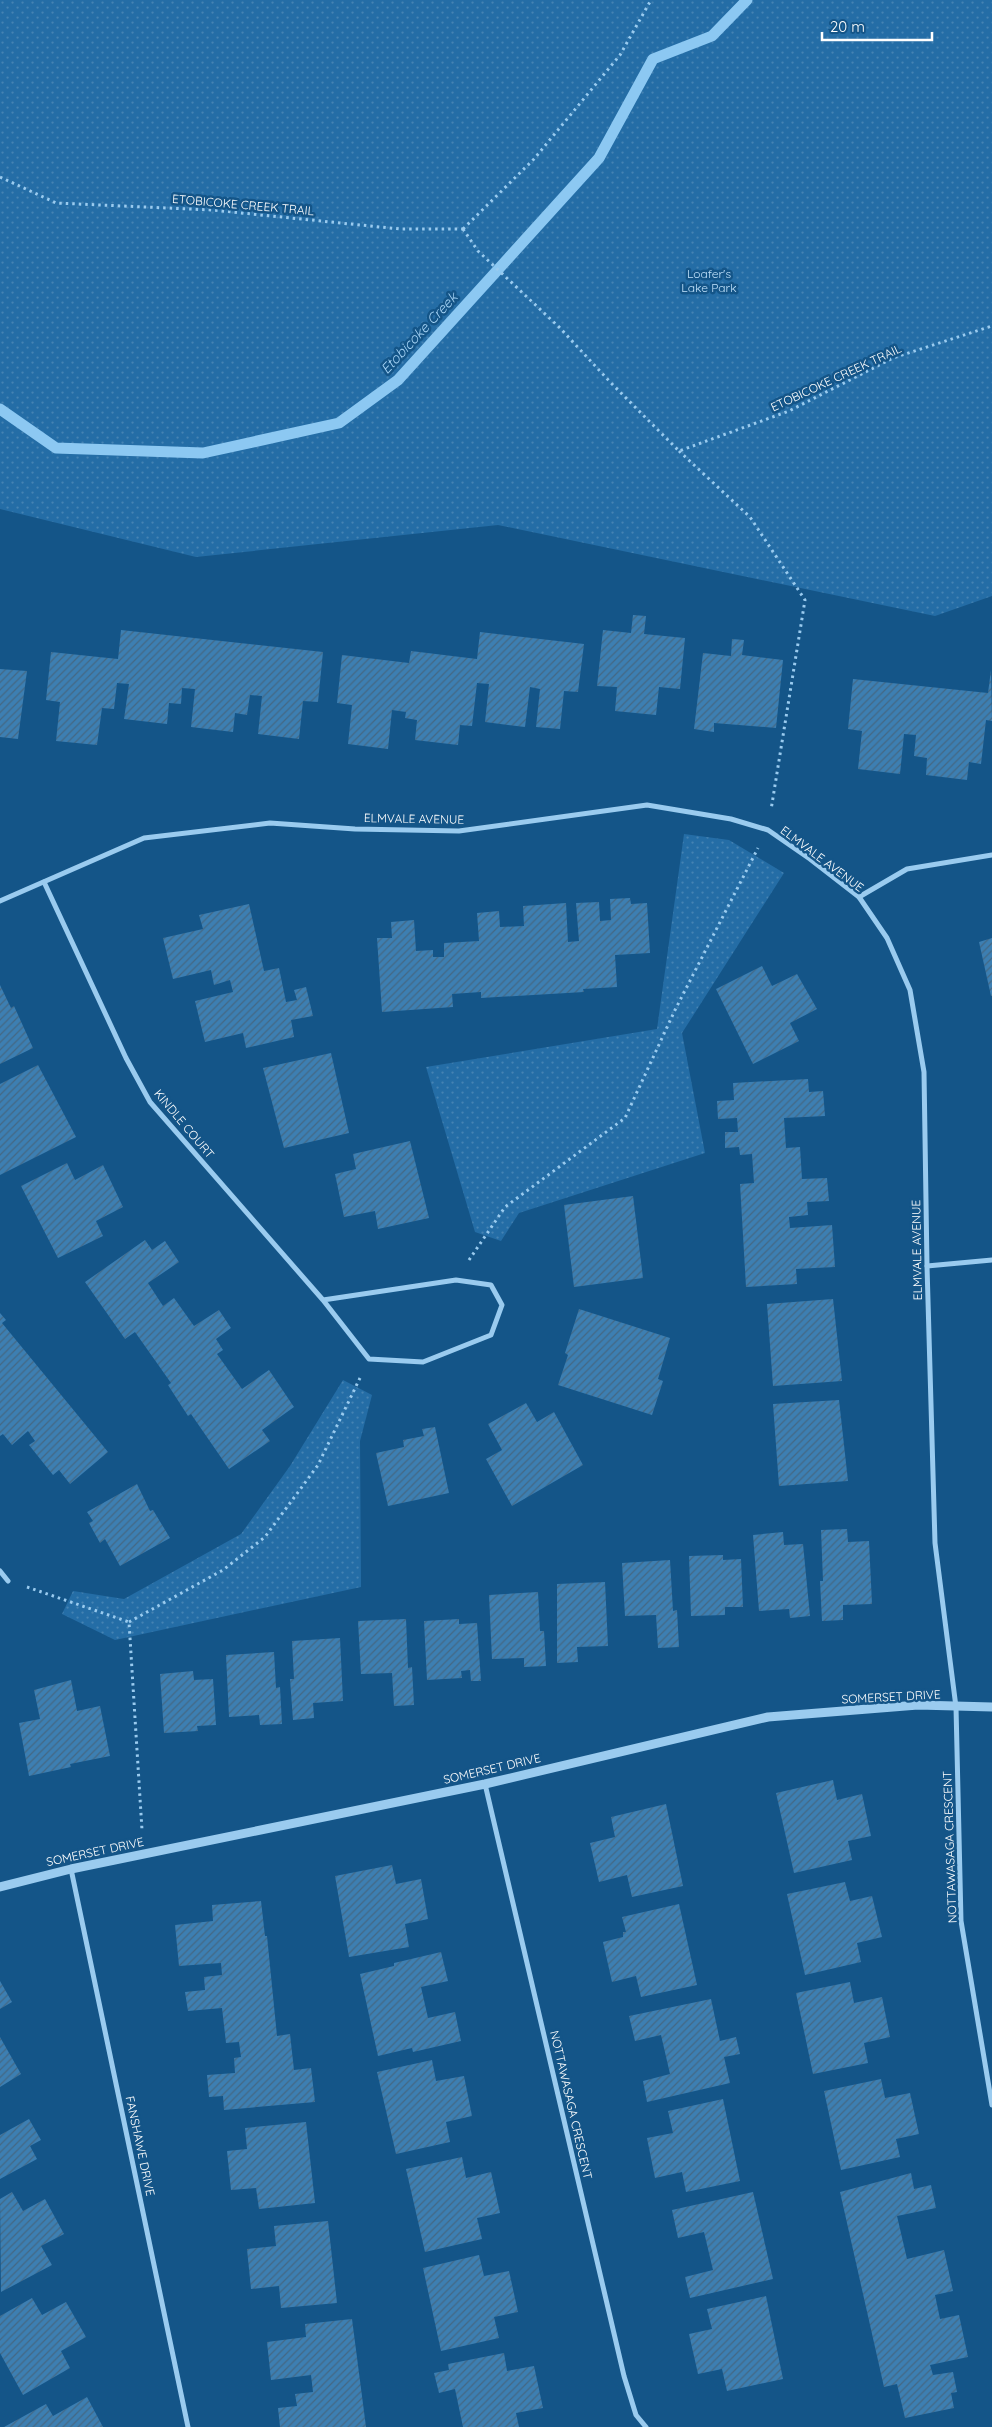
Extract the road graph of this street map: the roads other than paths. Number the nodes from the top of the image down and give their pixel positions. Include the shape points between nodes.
1 (992, 854) edge
2 (44, 882) junction
3 (859, 897) junction
4 (0, 901) edge
5 (992, 1260) edge
6 (927, 1266) junction
7 (323, 1300) junction
8 (0, 1571) edge
9 (8, 1581) road end
10 (956, 1706) junction
11 (992, 1708) edge
12 (485, 1784) junction
13 (71, 1869) junction
14 (0, 1887) edge
15 (992, 2105) edge
16 (188, 2427) edge
17 (646, 2427) edge

1 - 3 street via 907,869
2 - 3 street, ELMVALE AVENUE via 144,838 270,823 459,831 647,805 731,819 768,830
2 - 4 street, ELMVALE AVENUE
2 - 7 street, KINDLE COURT via 126,1058 150,1102
3 - 6 street, ELMVALE AVENUE via 886,938 910,990 924,1072
5 - 6 street
6 - 10 street, ELMVALE AVENUE via 935,1543
7 - 7 street, KINDLE COURT via 456,1280 491,1285 502,1305 491,1335 423,1362 369,1360
8 - 9 street
10 - 11 street, SOMERSET DRIVE
10 - 12 street, SOMERSET DRIVE via 918,1705 768,1717
10 - 15 street, NOTTAWASAGA CRESCENT via 961,1921
12 - 13 street, SOMERSET DRIVE
12 - 17 street, NOTTAWASAGA CRESCENT via 624,2376 636,2415
13 - 14 street, SOMERSET DRIVE
13 - 16 street, FANSHAWE DRIVE

